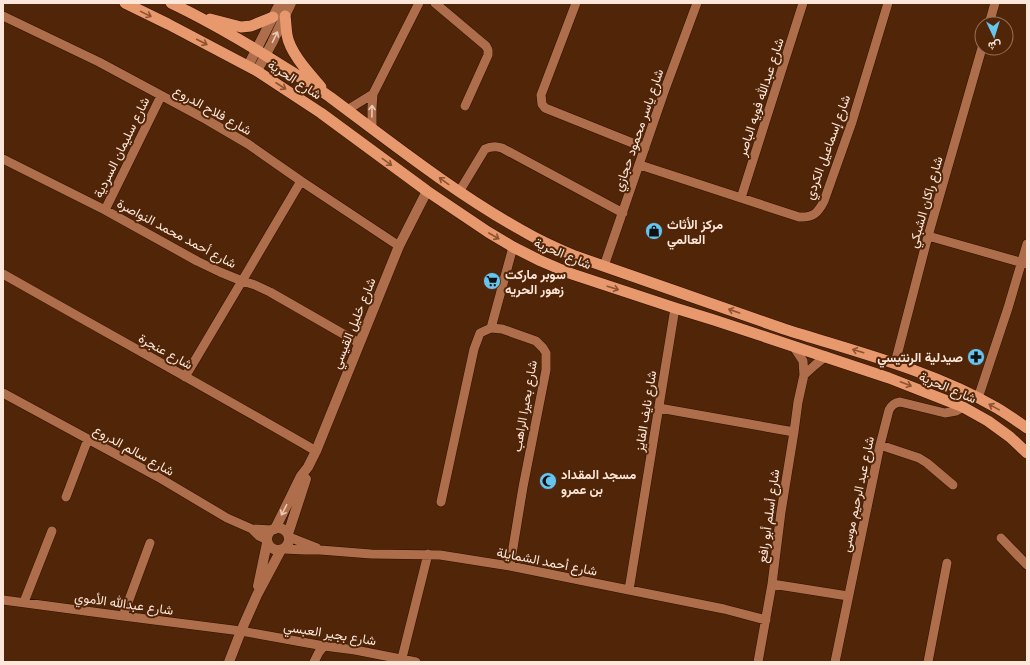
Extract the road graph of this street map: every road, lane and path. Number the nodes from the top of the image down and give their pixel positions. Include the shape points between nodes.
1 (125, 3) edge
2 (171, 3) edge
3 (280, 3) edge
4 (291, 3) edge
5 (419, 3) edge
6 (435, 3) edge
7 (576, 3) edge
8 (698, 3) edge
9 (803, 3) edge
10 (888, 3) edge
11 (995, 3) edge
12 (197, 15) junction
13 (3, 16) edge
14 (273, 16) junction
15 (285, 16) junction
16 (991, 16) edge
17 (261, 52) junction
18 (980, 56) edge
19 (253, 68) junction
20 (373, 94) junction
21 (162, 96) junction
22 (329, 97) junction
23 (465, 106) dead end
24 (347, 110) junction
25 (372, 129) junction
26 (645, 148) junction
27 (3, 159) edge
28 (640, 165) junction
29 (301, 181) junction
30 (427, 191) junction
31 (460, 192) junction
32 (741, 198) junction
33 (105, 210) junction
34 (623, 213) junction
35 (928, 236) junction
36 (1027, 244) edge
37 (399, 246) junction
38 (513, 247) junction
39 (1025, 263) edge
40 (604, 266) junction
41 (3, 274) edge
42 (242, 281) junction
43 (675, 308) junction
44 (491, 328) junction
45 (359, 343) junction
46 (794, 347) junction
47 (826, 356) junction
48 (895, 363) junction
49 (804, 375) junction
50 (186, 377) junction
51 (3, 393) edge
52 (978, 398) junction
53 (963, 407) junction
54 (659, 408) junction
55 (1027, 428) edge
56 (794, 432) junction
57 (88, 439) junction
58 (880, 445) junction
59 (316, 450) junction
60 (1027, 453) edge
61 (308, 467) junction
62 (953, 485) dead end
63 (66, 497) dead end
64 (441, 502) dead end
65 (252, 529) junction
66 (273, 529) junction
67 (52, 531) dead end
68 (288, 535) junction
69 (1001, 538) dead end
70 (267, 542) junction
71 (150, 543) dead end
72 (282, 550) junction
73 (320, 550) junction
74 (428, 554) junction
75 (947, 563) dead end
76 (1027, 565) edge
77 (510, 566) junction
78 (772, 584) junction
79 (629, 590) junction
80 (257, 595) junction
81 (848, 596) junction
82 (3, 600) edge
83 (24, 602) junction
84 (123, 616) junction
85 (766, 620) junction
86 (241, 631) junction
87 (324, 646) junction
88 (401, 660) edge
89 (229, 662) edge
90 (314, 662) edge
91 (416, 662) edge
92 (758, 662) edge
93 (834, 662) edge
94 (928, 662) edge

1 -> 19 highway, شارع الحرية
2 - 12 highway, شارع الحرية
3 - 14 street
4 - 15 street
5 - 20 street
6 - 23 street via 488,50
7 - 26 street via 541,95 542,104 545,108
8 - 26 street, شارع ياسر محمود حجازي
9 - 32 street, شارع عبدالله فويه الباصر
10 - 32 street, شارع إسماعيل الكردي via 852,122 821,207 814,215 805,218
11 - 16 street
12 - 14 highway via 241,27 251,26
12 - 17 highway, شارع الحرية
13 - 21 street, شارع فلاح الدروع via 99,62
14 - 17 street
17 -> 15 street
15 - 22 highway via 290,45
17 - 19 street
17 - 22 highway, شارع الحرية
18 - 35 street, شارع راكان الشبكي
19 -> 30 highway, شارع الحرية via 321,113
20 - 24 street
25 -> 20 street
21 - 29 street, شارع فلاح الدروع via 248,144
21 - 33 street, شارع سليمان السردية
22 - 24 highway, شارع الحرية
24 - 25 highway, شارع الحرية
31 -> 25 highway, شارع الحرية
26 - 28 street, شارع ياسر محمود حجازي
27 - 33 street, شارع أحمد محمد النواصرة
28 - 32 street, شارع إسماعيل الكردي
28 - 34 street, شارع ياسر محمود حجازي
29 - 37 street, شارع فلاح الدروع
29 - 42 street
30 - 37 street, شارع خليل القيسي
30 -> 38 highway, شارع الحرية
31 - 34 street via 485,149 490,146 502,148 518,156
31 - 40 highway, شارع الحرية via 524,232 575,256
33 - 42 street, شارع أحمد محمد النواصرة via 197,261
34 - 40 street, شارع ياسر محمود حجازي
35 - 39 street
35 - 48 street, شارع راكان الشبكي
36 - 39 street
37 - 45 street, شارع خليل القيسي
38 -> 43 highway, شارع الحرية via 569,273
38 - 44 street
39 - 52 street
48 -> 40 highway, شارع الحرية via 785,329
41 - 50 street, شارع عنجرة
42 - 45 street, شارع أحمد محمد النواصرة via 270,292
42 - 50 street
43 - 46 highway, شارع الحرية
43 - 54 street, شارع نايف الفايز
44 - 64 street via 480,333 476,344
44 - 77 street, شارع بحيرا الراهب via 536,341 546,354 545,380
45 - 59 street, شارع خليل القيسي
46 - 47 highway, شارع الحرية
46 - 49 street, شارع أسلم أبو رافع via 803,361
47 - 49 street
47 -> 53 highway, شارع الحرية
48 - 52 highway, شارع الحرية
49 - 56 street, شارع أسلم أبو رافع
50 - 59 street, شارع عنجرة
51 - 57 street, شارع سالم الدروع
55 -> 52 highway, شارع الحرية
53 - 58 street, شارع عبد الرحيم موسى via 945,413 904,402 895,403 889,410
53 - 60 highway, شارع الحرية via 988,421
54 - 56 street
54 - 79 street, شارع نايف الفايز
56 - 78 street, شارع أسلم أبو رافع via 780,512
57 - 63 street
57 - 65 street, شارع سالم الدروع via 227,518
58 - 62 street via 919,458
58 - 81 street, شارع عبد الرحيم موسى
59 - 61 street, شارع خليل القيسي
61 -> 66 street, شارع خليل القيسي
61 - 68 street, شارع خليل القيسي
65 - 66 street, شارع سالم الدروع
65 - 70 street, شارع سالم الدروع
66 - 68 street via 283,529
66 - 70 street via 268,534
67 - 83 street
68 - 72 street via 288,544
68 - 73 street, شارع أحمد الشمايلة
69 - 76 street
70 - 72 street via 274,550
70 - 80 street
71 - 84 street
72 - 73 street, شارع أحمد الشمايلة
72 - 80 street
73 - 74 street, شارع أحمد الشمايلة via 371,554
74 - 77 street, شارع أحمد الشمايلة
74 - 88 street
75 - 94 street
77 - 79 street, شارع أحمد الشمايلة
78 - 81 street
78 - 85 street, شارع أسلم أبو رافع
79 - 85 street, شارع أحمد الشمايلة
80 - 86 street
81 - 93 street, شارع عبد الرحيم موسى
82 - 83 street, شارع عبدالله الأموي
83 - 84 street, شارع عبدالله الأموي
84 - 86 street, شارع عبدالله الأموي
85 - 92 street, شارع أسلم أبو رافع
86 - 87 street, شارع بجير العبسي
86 - 89 street
87 - 88 street, شارع بجير العبسي
87 - 90 street
88 - 91 street, شارع بجير العبسي

